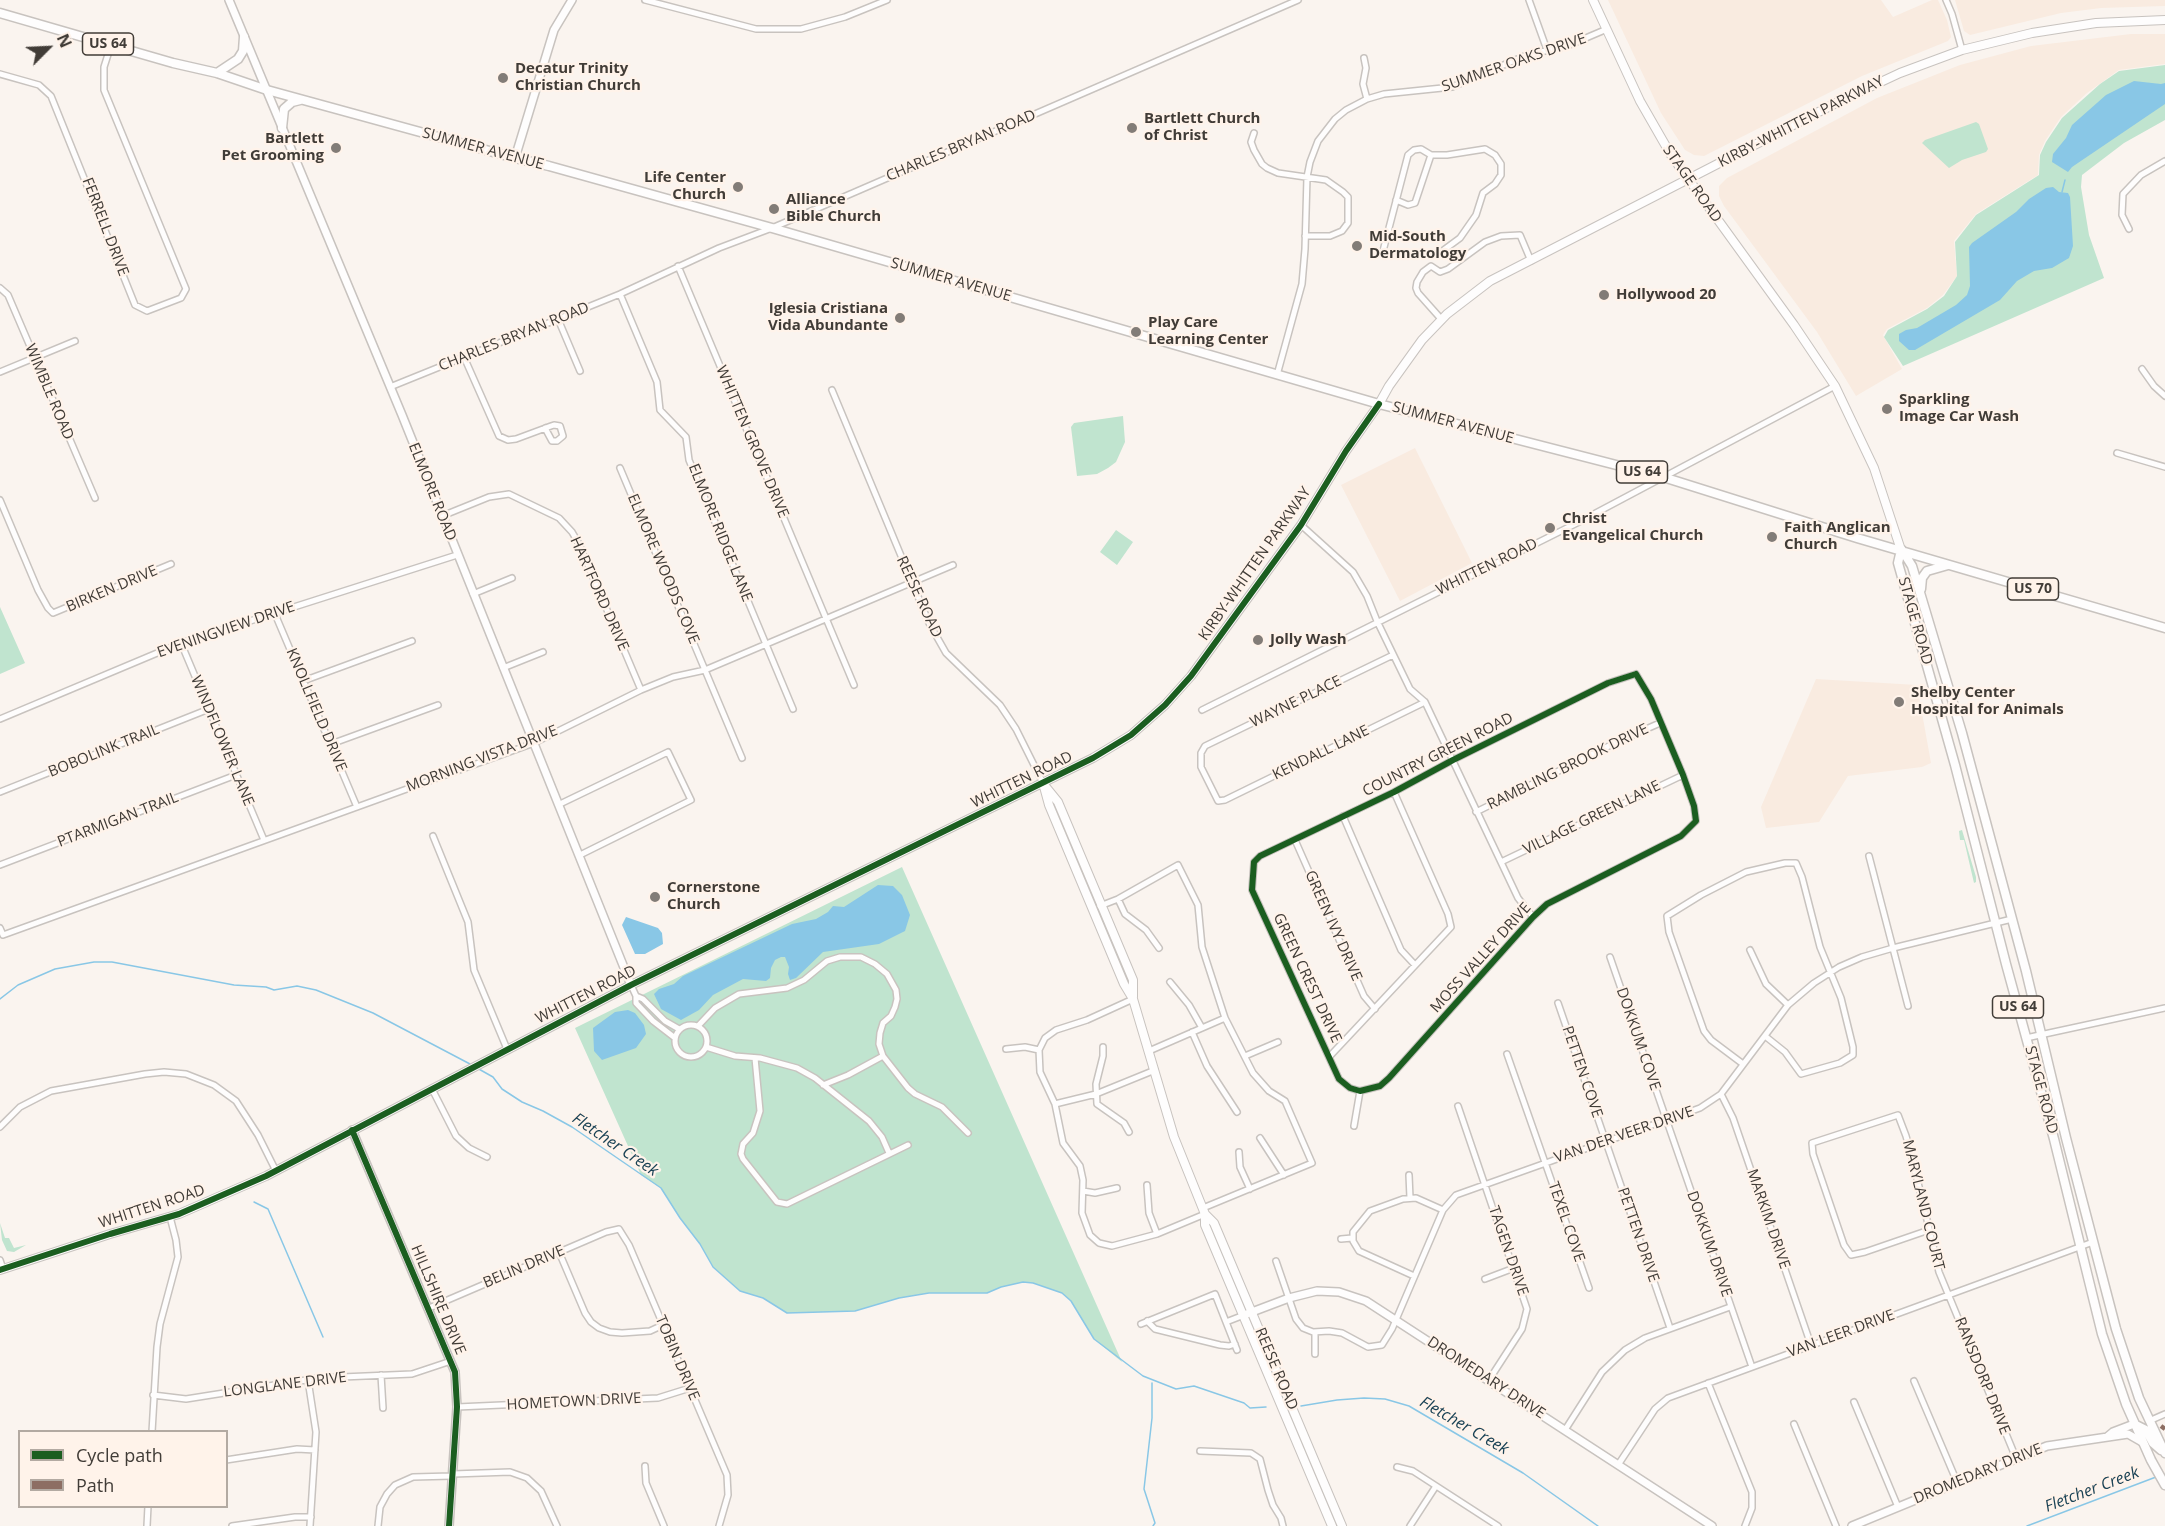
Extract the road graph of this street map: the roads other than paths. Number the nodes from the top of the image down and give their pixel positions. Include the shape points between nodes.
1 (229, 0) edge
2 (572, 0) edge
3 (645, 0) edge
4 (887, 0) edge
5 (1298, 0) edge
6 (1529, 0) edge
7 (1593, 0) edge
8 (1946, 0) edge
9 (0, 13) edge
10 (2165, 20) edge
11 (1607, 29) junction
12 (244, 37) junction
13 (111, 45) junction
14 (1547, 50) junction
15 (1962, 50) junction
16 (1364, 58) dead end
17 (217, 73) junction
18 (0, 74) edge
19 (267, 90) junction
20 (1367, 99) junction
21 (301, 100) junction
22 (282, 128) junction
23 (1254, 133) dead end
24 (1431, 155) junction
25 (515, 158) junction
26 (2165, 161) edge
27 (1307, 177) junction
28 (1687, 179) junction
29 (1396, 200) junction
30 (772, 228) junction
31 (2129, 229) dead end
32 (1305, 236) junction
33 (1383, 251) dead end
34 (1441, 252) tunnel mouth
35 (1435, 258) tunnel mouth
36 (1531, 261) junction
37 (678, 266) junction
38 (1431, 266) junction
39 (1, 285) edge
40 (620, 294) junction
41 (558, 319) junction
42 (1442, 320) junction
43 (75, 341) dead end
44 (464, 357) junction
45 (35, 358) junction
46 (2142, 369) dead end
47 (580, 371) dead end
48 (0, 372) edge
49 (1276, 375) junction
50 (1835, 386) junction
51 (390, 387) junction
52 (832, 390) dead end
53 (2165, 396) edge
54 (1379, 404) junction
55 (545, 428) dead end
56 (2117, 453) dead end
57 (2165, 467) edge
58 (621, 468) dead end
59 (1663, 477) junction
60 (95, 498) dead end
61 (0, 500) edge
62 (442, 516) junction
63 (1301, 525) junction
64 (1901, 550) junction
65 (457, 555) junction
66 (171, 564) dead end
67 (1948, 564) junction
68 (953, 565) dead end
69 (512, 578) dead end
70 (911, 583) junction
71 (1920, 592) junction
72 (473, 594) junction
73 (275, 614) junction
74 (826, 618) junction
75 (1377, 621) junction
76 (2165, 628) edge
77 (412, 642) dead end
78 (181, 643) junction
79 (766, 645) junction
80 (543, 652) dead end
81 (1393, 655) junction
82 (503, 668) junction
83 (705, 670) junction
84 (1929, 670) junction
85 (303, 681) junction
86 (854, 685) dead end
87 (641, 690) junction
88 (1950, 693) junction
89 (1425, 702) junction
90 (438, 705) dead end
91 (1165, 705) joint
92 (208, 709) junction
93 (793, 709) dead end
94 (1202, 710) dead end
95 (0, 719) edge
96 (1660, 723) junction
97 (534, 743) junction
98 (331, 744) junction
99 (742, 758) dead end
100 (1453, 760) junction
101 (236, 775) junction
102 (1683, 775) junction
103 (1043, 783) junction
104 (0, 792) edge
105 (1394, 792) junction
106 (1218, 801) joint
107 (560, 804) junction
108 (357, 807) junction
109 (1476, 812) junction
110 (1343, 816) junction
111 (433, 836) dead end
112 (264, 840) junction
113 (1295, 840) junction
114 (580, 855) junction
115 (1869, 856) dead end
116 (1254, 862) joint
117 (1501, 862) junction
118 (0, 865) edge
119 (1118, 899) junction
120 (1102, 906) junction
121 (1093, 909) junction
122 (1533, 917) junction
123 (2012, 919) junction
124 (1995, 923) junction
125 (0, 928) edge
126 (1159, 948) dead end
127 (1893, 948) junction
128 (1750, 950) dead end
129 (1610, 957) dead end
130 (1415, 965) junction
131 (1830, 972) junction
132 (1170, 982) dead end
133 (632, 985) junction
134 (636, 996) junction
135 (1133, 999) junction
136 (1558, 1003) dead end
137 (1788, 1005) junction
138 (1908, 1006) dead end
139 (2165, 1008) edge
140 (1375, 1009) junction
141 (1225, 1018) junction
142 (698, 1026) junction
143 (1202, 1028) junction
144 (679, 1029) junction
145 (1192, 1032) junction
146 (2042, 1034) junction
147 (1765, 1036) junction
148 (675, 1038) junction
149 (2026, 1038) junction
150 (1278, 1042) dead end
151 (706, 1047) junction
152 (1103, 1047) dead end
153 (507, 1049) junction
154 (1006, 1049) dead end
155 (1039, 1050) junction
156 (1149, 1051) junction
157 (1507, 1054) dead end
158 (883, 1056) junction
159 (1245, 1056) junction
160 (1330, 1056) junction
161 (755, 1058) junction
162 (1743, 1064) junction
163 (1155, 1070) junction
164 (823, 1084) junction
165 (432, 1089) junction
166 (1360, 1091) junction
167 (1096, 1094) junction
168 (1720, 1094) junction
169 (1055, 1104) junction
170 (1458, 1106) dead end
171 (1237, 1112) dead end
172 (1667, 1121) junction
173 (1354, 1126) dead end
174 (0, 1127) edge
175 (352, 1130) junction
176 (1129, 1132) dead end
177 (968, 1133) dead end
178 (1260, 1138) dead end
179 (1606, 1142) junction
180 (908, 1145) dead end
181 (1239, 1152) dead end
182 (890, 1154) junction
183 (488, 1157) dead end
184 (1545, 1163) junction
185 (276, 1171) junction
186 (1284, 1175) junction
187 (1409, 1175) dead end
188 (1485, 1184) junction
189 (1147, 1185) dead end
190 (1117, 1188) dead end
191 (1250, 1189) junction
192 (1083, 1191) junction
193 (1410, 1198) junction
194 (1443, 1210) junction
195 (1204, 1211) junction
196 (170, 1217) junction
197 (619, 1229) joint
198 (1929, 1230) junction
199 (1157, 1234) junction
200 (1352, 1238) junction
201 (1341, 1239) dead end
202 (2093, 1242) junction
203 (2080, 1246) junction
204 (559, 1252) junction
205 (0, 1260) edge
206 (1276, 1261) dead end
207 (1514, 1268) junction
208 (1, 1269) edge
209 (1414, 1276) junction
210 (1485, 1279) dead end
211 (1589, 1288) dead end
212 (1948, 1295) junction
213 (1289, 1298) junction
214 (1730, 1307) junction
215 (429, 1308) junction
216 (1248, 1313) junction
217 (1395, 1319) junction
218 (1148, 1321) junction
219 (1226, 1322) junction
220 (1141, 1324) dead end
221 (663, 1325) junction
222 (1670, 1328) junction
223 (1315, 1332) junction
224 (1811, 1346) junction
225 (1315, 1353) dead end
226 (451, 1360) junction
227 (1752, 1367) junction
228 (381, 1375) junction
229 (308, 1380) junction
230 (1489, 1380) junction
231 (1914, 1381) dead end
232 (1708, 1383) junction
233 (2119, 1386) junction
234 (690, 1388) junction
235 (153, 1395) junction
236 (1854, 1402) dead end
237 (458, 1407) junction
238 (383, 1408) dead end
239 (2165, 1414) edge
240 (2150, 1421) junction
241 (1794, 1424) dead end
242 (2134, 1424) junction
243 (152, 1430) edge
244 (1565, 1430) junction
245 (2107, 1437) junction
246 (2143, 1444) junction
247 (315, 1450) junction
248 (1200, 1451) dead end
249 (2165, 1453) edge
250 (2016, 1458) junction
251 (228, 1460) edge
252 (1618, 1465) junction
253 (645, 1466) dead end
254 (1397, 1467) dead end
255 (453, 1475) junction
256 (1957, 1482) junction
257 (2165, 1485) edge
258 (1436, 1486) junction
259 (1898, 1507) junction
260 (148, 1508) edge
261 (311, 1517) junction
262 (1495, 1525) edge
263 (147, 1526) edge
264 (231, 1526) edge
265 (310, 1526) edge
266 (378, 1526) edge
267 (449, 1526) edge
268 (557, 1526) edge
269 (664, 1526) edge
270 (719, 1526) edge
271 (1283, 1526) edge
272 (1332, 1526) edge
273 (1342, 1526) edge
274 (1410, 1526) edge
275 (1712, 1526) edge
276 (1745, 1526) edge
277 (1836, 1526) edge
278 (1852, 1526) edge

1 - 12 street, ELMORE ROAD
2 - 25 street via 554,30
3 - 4 street via 756,29 801,29
5 - 30 street, CHARLES BRYAN ROAD
6 - 14 street
7 - 11 main road, STAGE ROAD
8 - 15 street
9 - 13 main road, SUMMER AVENUE / US 64
10 - 15 main road, KIRBY-WHITTEN PARKWAY via 2061,28
11 - 14 street, SUMMER OAKS DRIVE
11 - 28 main road, STAGE ROAD via 1652,123
12 - 17 main road via 238,59
12 - 19 street, ELMORE ROAD
13 - 17 main road, SUMMER AVENUE / US 64
13 - 18 street, FERRELL DRIVE via 104,67 104,90 186,289 182,298 147,312 135,305 51,96 39,85
14 - 20 street, SUMMER OAKS DRIVE via 1452,87
15 - 28 main road, KIRBY-WHITTEN PARKWAY via 1866,88
16 - 20 street
17 - 19 main road, SUMMER AVENUE / US 64
19 - 21 main road, SUMMER AVENUE / US 64
19 - 22 street, ELMORE ROAD
20 - 27 street, SUMMER OAKS DRIVE via 1340,114 1323,133
21 - 22 main road via 284,109
21 - 25 main road, SUMMER AVENUE / US 64
22 - 51 street, ELMORE ROAD
23 - 27 street via 1251,142 1262,164 1278,173
24 - 29 street via 1415,203 1408,205
24 - 29 street via 1421,149 1408,155
24 - 34 street via 1485,149 1495,154 1501,164 1501,175 1483,193 1476,215 1460,238
25 - 30 main road, SUMMER AVENUE / US 64
26 - 31 street via 2140,175 2123,194 2122,218
27 - 32 street, SUMMER OAKS DRIVE
27 - 32 street via 1326,180 1348,197 1349,204 1348,222 1341,232
28 - 36 main road, KIRBY-WHITTEN PARKWAY
28 - 50 main road, STAGE ROAD
29 - 33 street
30 - 37 street, CHARLES BRYAN ROAD
30 - 49 main road, SUMMER AVENUE / US 64
32 - 49 street, SUMMER OAKS DRIVE via 1302,284
35 - 38 street
36 - 38 street via 1520,235 1485,242 1440,272
36 - 42 main road, KIRBY-WHITTEN PARKWAY via 1490,281
37 - 40 street, CHARLES BRYAN ROAD
37 - 74 street, WHITTEN GROVE DRIVE
38 - 42 street via 1423,272 1416,288
39 - 45 street, WIMBLE ROAD
40 - 41 street, CHARLES BRYAN ROAD
40 - 79 street, ELMORE RIDGE LANE via 657,382 660,410 686,437 689,460
41 - 44 street, CHARLES BRYAN ROAD
41 - 47 street
42 - 54 main road, KIRBY-WHITTEN PARKWAY via 1422,340
43 - 45 street
44 - 51 street, CHARLES BRYAN ROAD
44 - 55 street via 499,436 516,439
45 - 48 street
45 - 60 street, WIMBLE ROAD
46 - 53 street
49 - 54 main road, SUMMER AVENUE / US 64
50 - 59 street, WHITTEN ROAD
50 - 64 main road, STAGE ROAD via 1874,468
51 - 62 street, ELMORE ROAD
52 - 70 street, REESE ROAD
54 - 59 main road, SUMMER AVENUE / US 64
54 - 63 main road, KIRBY-WHITTEN PARKWAY
56 - 57 street
58 - 83 street, ELMORE WOODS COVE
59 - 64 main road, SUMMER AVENUE / US 64
59 - 75 street, WHITTEN ROAD
61 - 66 street, BIRKEN DRIVE via 38,590 53,613
62 - 65 street, ELMORE ROAD
62 - 87 street, HARTFORD DRIVE via 489,497 509,494 559,518 579,544
63 - 75 street via 1353,572
63 - 91 main road, KIRBY-WHITTEN PARKWAY via 1191,676
64 - 67 main road, US 70
64 - 71 main road, STAGE ROAD / US 64 via 1912,566
64 - 84 main road, STAGE ROAD / US 64 via 1898,563
65 - 72 street, ELMORE ROAD
65 - 73 street, EVENINGVIEW DRIVE
67 - 71 main road via 1927,571
67 - 76 main road, US 70
68 - 70 street, MORNING VISTA DRIVE
69 - 72 street
70 - 74 street, MORNING VISTA DRIVE
70 - 103 street, REESE ROAD via 946,653 999,703
71 - 88 main road, STAGE ROAD / US 64
72 - 82 street, ELMORE ROAD
73 - 78 street, EVENINGVIEW DRIVE
73 - 85 street, KNOLLFIELD DRIVE
74 - 79 street, MORNING VISTA DRIVE
74 - 86 street, WHITTEN GROVE DRIVE
75 - 81 street
75 - 94 street, WHITTEN ROAD
77 - 85 street
78 - 92 street, WINDFLOWER LANE
78 - 95 street, EVENINGVIEW DRIVE
79 - 83 street, MORNING VISTA DRIVE
79 - 93 street, ELMORE RIDGE LANE
80 - 82 street
81 - 89 street via 1410,689
81 - 106 street, WAYNE PLACE via 1205,746 1201,767
82 - 97 street, ELMORE ROAD
83 - 87 street, MORNING VISTA DRIVE
83 - 99 street, ELMORE WOODS COVE
84 - 88 main road via 1940,672
84 - 124 main road, STAGE ROAD / US 64
85 - 98 street, KNOLLFIELD DRIVE
87 - 97 street, MORNING VISTA DRIVE
88 - 123 main road, STAGE ROAD / US 64
89 - 100 street
89 - 106 street, KENDALL LANE
90 - 98 street
91 - 103 main road, WHITTEN ROAD via 1131,735
92 - 101 street, WINDFLOWER LANE
92 - 104 street, BOBOLINK TRAIL
96 - 100 street, COUNTRY GREEN ROAD via 1636,674 1608,683
96 - 102 street
96 - 109 street, RAMBLING BROOK DRIVE
97 - 107 street, ELMORE ROAD
97 - 108 street, MORNING VISTA DRIVE
98 - 108 street, KNOLLFIELD DRIVE
100 - 105 street, COUNTRY GREEN ROAD
100 - 109 street
101 - 112 street, WINDFLOWER LANE
101 - 118 street, PTARMIGAN TRAIL
102 - 117 street, VILLAGE GREEN LANE
102 - 122 street, MOSS VALLEY DRIVE via 1695,821 1681,836 1547,904
103 - 120 main road, REESE ROAD via 1058,802
103 - 121 main road, REESE ROAD
103 - 133 main road, WHITTEN ROAD
105 - 110 street, COUNTRY GREEN ROAD
105 - 130 street via 1451,927
107 - 114 street, ELMORE ROAD
107 - 114 street via 668,752 691,800
108 - 112 street, MORNING VISTA DRIVE
109 - 117 street
110 - 113 street, COUNTRY GREEN ROAD
110 - 130 street via 1401,950
111 - 153 street via 468,922 474,970
112 - 125 street, MORNING VISTA DRIVE via 3,935
113 - 116 street, COUNTRY GREEN ROAD
113 - 140 street, GREEN IVY DRIVE via 1364,996
114 - 133 street, ELMORE ROAD
115 - 127 street
116 - 160 street, GREEN CREST DRIVE via 1252,890
117 - 122 street via 1518,898
119 - 120 street
119 - 126 street via 1125,915 1146,930
119 - 141 street via 1178,865 1198,905 1202,947
120 - 121 street
120 - 135 main road, REESE ROAD via 1133,980
121 - 135 main road, REESE ROAD
122 - 166 street, MOSS VALLEY DRIVE via 1389,1078 1380,1086
123 - 124 street, VAN DER VEER DRIVE
123 - 146 main road, STAGE ROAD / US 64
124 - 127 street, VAN DER VEER DRIVE
124 - 149 main road, STAGE ROAD / US 64
127 - 131 street, VAN DER VEER DRIVE
127 - 138 street
128 - 137 street via 1766,984
129 - 172 street, DOKKUM COVE
130 - 140 street
131 - 137 street, VAN DER VEER DRIVE
131 - 147 street via 1853,1055 1840,1063 1801,1074 1783,1049
131 - 162 street via 1796,864 1746,872 1667,916 1704,1031
132 - 143 street
133 - 134 street
133 - 153 main road, WHITTEN ROAD
134 - 144 street
134 - 148 street via 636,1003
135 - 155 street via 1056,1030
135 - 156 main road, REESE ROAD
136 - 179 street, PETTEN COVE
137 - 147 street, VAN DER VEER DRIVE
139 - 146 street
140 - 160 street
141 - 143 street
141 - 159 street
142 - 144 street
142 - 151 street via 707,1037
142 - 158 street via 715,1008 739,994 787,988 828,961 861,957 887,974 896,990 895,1007 880,1033
143 - 145 street
144 - 148 street
145 - 156 street
145 - 171 street via 1207,1066
146 - 149 street
146 - 202 main road, STAGE ROAD / US 64
147 - 162 street, VAN DER VEER DRIVE
148 - 151 street via 679,1051 688,1056 699,1055
149 - 203 main road, STAGE ROAD / US 64
150 - 159 street
151 - 161 street
152 - 167 street
153 - 165 main road, WHITTEN ROAD
154 - 155 street
155 - 169 street via 1041,1072
156 - 163 main road, REESE ROAD
157 - 184 street, TEXEL COVE
158 - 164 street
158 - 177 street via 908,1088 942,1107
159 - 186 street via 1269,1091 1285,1101 1312,1163
160 - 166 street, GREEN CREST DRIVE via 1339,1079
161 - 164 street via 797,1068
161 - 182 street via 760,1111 741,1154 777,1202 787,1204
162 - 168 street, VAN DER VEER DRIVE
163 - 167 street
163 - 195 main road, REESE ROAD via 1174,1137
164 - 182 street via 869,1121
165 - 175 main road, WHITTEN ROAD
165 - 183 street via 456,1136
166 - 173 street
167 - 169 street
167 - 176 street via 1097,1104 1124,1123
168 - 172 street, VAN DER VEER DRIVE via 1700,1108
168 - 224 street, MARKIM DRIVE via 1733,1118
169 - 192 street via 1063,1143 1080,1166
170 - 188 street, TAGEN DRIVE
172 - 179 street, VAN DER VEER DRIVE
172 - 214 street, DOKKUM DRIVE
174 - 185 street via 20,1107 51,1091 145,1074 186,1074 214,1085 236,1101
175 - 185 main road, WHITTEN ROAD
175 - 215 street, HILLSHIRE DRIVE
178 - 186 street
179 - 184 street, VAN DER VEER DRIVE
179 - 222 street, PETTEN DRIVE
180 - 182 street
181 - 191 street via 1240,1167
184 - 188 street, VAN DER VEER DRIVE
184 - 211 street, TEXEL COVE
185 - 196 main road, WHITTEN ROAD
186 - 191 street
187 - 193 street
188 - 194 street, VAN DER VEER DRIVE via 1459,1193
188 - 207 street, TAGEN DRIVE
189 - 199 street via 1149,1213
190 - 192 street via 1095,1193
191 - 195 street
192 - 199 street via 1082,1213 1090,1235 1100,1243 1112,1246
193 - 194 street
193 - 200 street via 1370,1211
194 - 209 street, VAN DER VEER DRIVE
195 - 199 street
195 - 216 main road, REESE ROAD via 1205,1225
196 - 208 main road, WHITTEN ROAD
196 - 235 street via 178,1257 160,1324
197 - 204 street, BELIN DRIVE
197 - 221 street, TOBIN DRIVE
198 - 198 street, MARYLAND COURT via 1898,1115 1812,1143 1844,1245 1851,1255
198 - 212 street, MARYLAND COURT
200 - 201 street
200 - 209 street via 1363,1253
202 - 203 street, VAN LEER DRIVE
202 - 240 main road, STAGE ROAD / US 64 via 2123,1353
203 - 212 street, VAN LEER DRIVE
203 - 233 main road, STAGE ROAD / US 64
204 - 215 street, BELIN DRIVE
204 - 221 street via 585,1313 599,1328 622,1333 650,1331
205 - 208 street
206 - 213 street
207 - 210 street
207 - 230 street, TAGEN DRIVE via 1526,1304 1526,1321
209 - 217 street, VAN DER VEER DRIVE
212 - 224 street, VAN LEER DRIVE
212 - 250 street, RANSDORP DRIVE
213 - 216 street, DROMEDARY DRIVE
213 - 217 street, DROMEDARY DRIVE via 1317,1291 1345,1293
213 - 223 street via 1299,1323
214 - 222 street
214 - 227 street, DOKKUM DRIVE
215 - 226 street, HILLSHIRE DRIVE
216 - 219 street
216 - 272 main road, REESE ROAD
216 - 273 main road, REESE ROAD
217 - 223 street, VAN DER VEER DRIVE via 1384,1347 1371,1347 1342,1333
217 - 230 street, DROMEDARY DRIVE
218 - 219 street via 1215,1294
218 - 219 street via 1155,1329 1236,1347
218 - 220 street
221 - 234 street, TOBIN DRIVE
222 - 244 street via 1634,1344 1613,1360
223 - 225 street
224 - 227 street, VAN LEER DRIVE
226 - 228 street, LONGLANE DRIVE via 416,1373
226 - 237 street, HILLSHIRE DRIVE
227 - 232 street, VAN LEER DRIVE
228 - 229 street, LONGLANE DRIVE
228 - 238 street
229 - 235 street, LONGLANE DRIVE via 186,1399
229 - 247 street via 316,1427
230 - 244 street, DROMEDARY DRIVE
231 - 256 street
232 - 252 street, VAN LEER DRIVE via 1658,1406
232 - 276 street via 1752,1492 1752,1508
233 - 240 main road via 2139,1420
233 - 242 main road, STAGE ROAD / US 64
234 - 237 street, HOMETOWN DRIVE via 652,1398
234 - 270 street, TOBIN DRIVE via 729,1489
235 - 243 street
236 - 259 street
237 - 255 street, HILLSHIRE DRIVE
239 - 240 street
240 - 249 main road, STAGE ROAD / US 64
241 - 277 street
242 - 245 street, DROMEDARY DRIVE
242 - 246 main road, STAGE ROAD / US 64
242 - 249 main road via 2146,1430
244 - 252 street, DROMEDARY DRIVE
245 - 246 street, DROMEDARY DRIVE via 2129,1434
245 - 250 street, DROMEDARY DRIVE via 2053,1444
246 - 257 main road, STAGE ROAD / US 64
247 - 251 street
247 - 261 street
248 - 271 street via 1251,1453 1260,1459
250 - 256 street, DROMEDARY DRIVE
252 - 275 street, DROMEDARY DRIVE
253 - 269 street via 646,1483
254 - 258 street via 1410,1469
255 - 266 street via 412,1478 395,1485 380,1508
255 - 267 street, HILLSHIRE DRIVE
255 - 268 street via 505,1472 527,1478 543,1494
256 - 259 street, DROMEDARY DRIVE
258 - 262 street
258 - 274 street
259 - 278 street, DROMEDARY DRIVE
260 - 263 street
261 - 264 street
261 - 265 street

